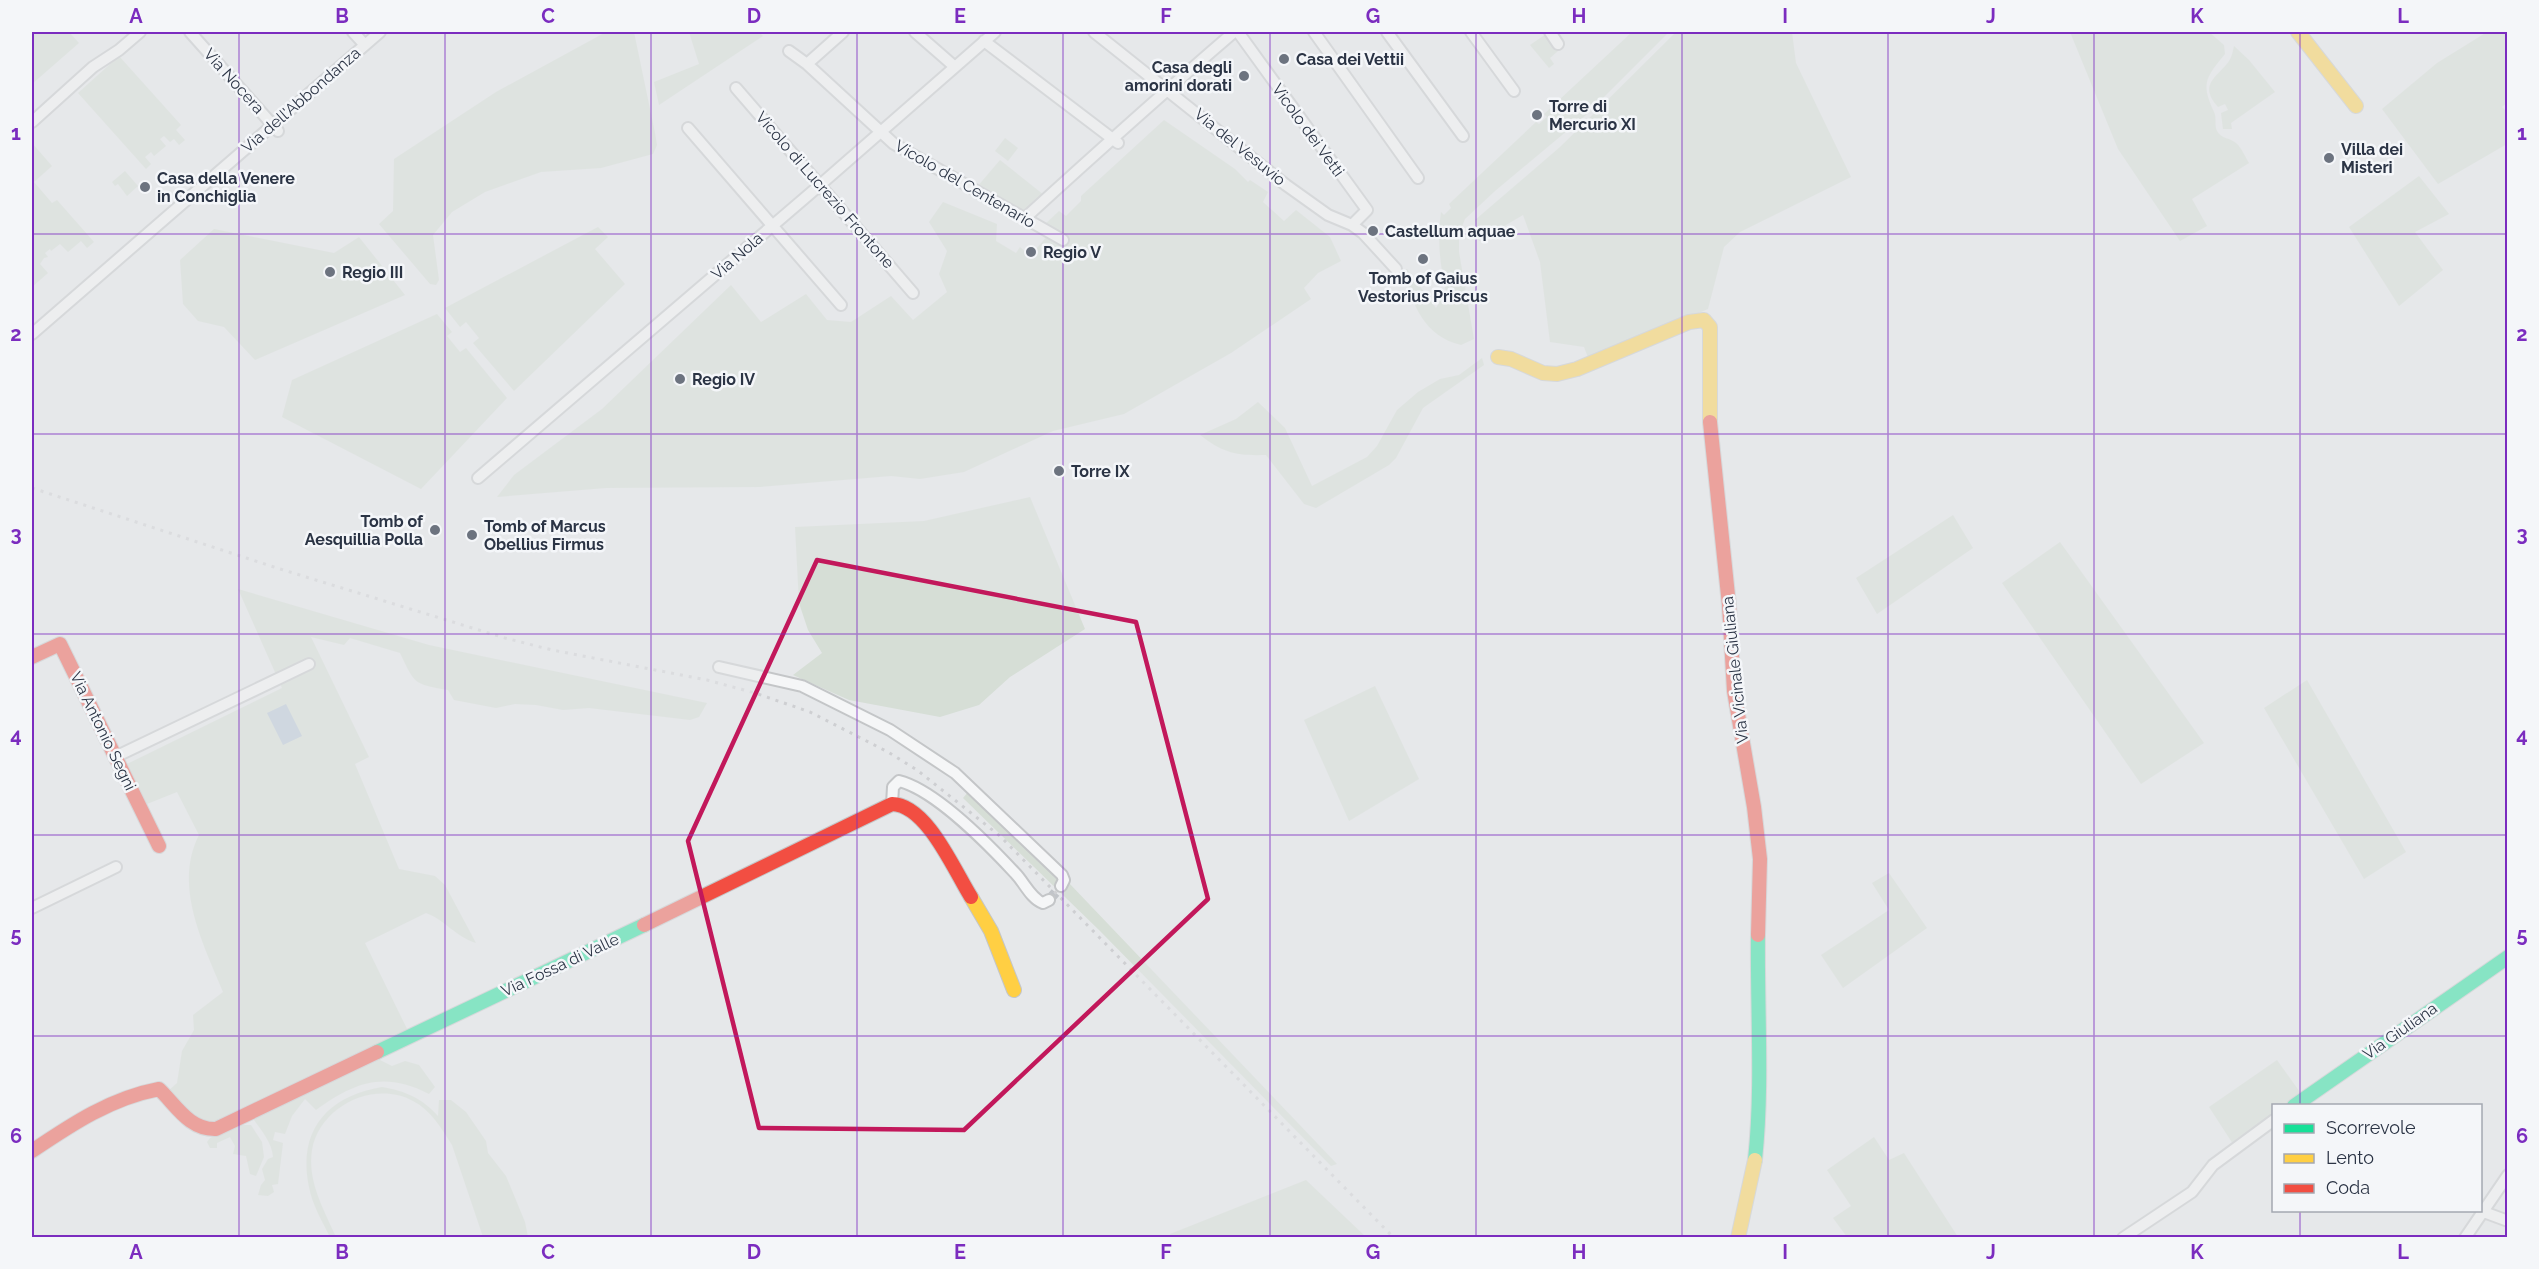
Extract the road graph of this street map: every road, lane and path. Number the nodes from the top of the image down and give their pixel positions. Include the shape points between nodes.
1 (140, 32) edge
2 (190, 32) edge
3 (353, 32) edge
4 (380, 32) edge
5 (843, 32) edge
6 (915, 32) edge
7 (995, 32) edge
8 (1094, 32) edge
9 (1236, 32) edge
10 (1314, 32) edge
11 (1387, 32) edge
12 (1471, 32) edge
13 (1550, 32) edge
14 (2298, 32) edge
15 (984, 41) junction
16 (1558, 44) dead end
17 (365, 45) junction
18 (789, 51) dead end
19 (807, 64) junction
20 (955, 67) junction
21 (736, 88) dead end
22 (1166, 89) junction
23 (1514, 91) dead end
24 (2356, 106) dead end
25 (32, 122) edge
26 (276, 128) junction
27 (688, 128) dead end
28 (879, 133) junction
29 (1463, 136) dead end
30 (1116, 141) junction
31 (1418, 178) dead end
32 (820, 185) junction
33 (1025, 218) junction
34 (1352, 225) junction
35 (772, 226) junction
36 (1063, 240) dead end
37 (1396, 269) dead end
38 (913, 293) dead end
39 (841, 305) dead end
40 (32, 334) edge
41 (1498, 357) dead end
42 (478, 478) dead end
43 (32, 657) edge
44 (309, 664) dead end
45 (719, 668) dead end
46 (115, 757) junction
47 (892, 804) junction
48 (159, 846) dead end
49 (116, 867) dead end
50 (1061, 886) dead end
51 (1049, 900) dead end
52 (32, 908) edge
53 (2508, 957) edge
54 (1014, 990) dead end
55 (2297, 1104) edge
56 (2272, 1121) edge
57 (32, 1151) edge
58 (2508, 1175) edge
59 (2482, 1210) edge
60 (2482, 1211) edge
61 (2480, 1212) edge
62 (2508, 1221) edge
63 (1738, 1238) edge
64 (2123, 1238) edge
65 (2465, 1238) edge

1 - 25 street via 93,67
2 - 26 street, Via Nocera
3 - 17 street
4 - 17 street, Via dell'Abbondanza
5 - 19 street
6 - 20 street
7 - 15 street, Via Nola
8 - 22 street, Via del Vesuvio
9 - 22 street
9 - 34 street, Vicolo dei Vetti via 1367,210
10 - 31 street
11 - 29 street
12 - 23 street
13 - 16 street
14 - 24 street
15 - 20 street, Via Nola
15 - 30 street
17 - 26 street, Via dell'Abbondanza
18 - 19 street, Vicolo del Centenario
19 - 28 street, Vicolo del Centenario
20 - 28 street, Via Nola
21 - 32 street, Vicolo di Lucrezio Frontone
22 - 30 street
22 - 34 street, Via del Vesuvio via 1328,215
26 - 40 street, Via dell'Abbondanza
27 - 35 street
28 - 32 street, Via Nola
28 - 33 street, Vicolo del Centenario
30 - 33 street
32 - 35 street, Via Nola
32 - 38 street, Vicolo di Lucrezio Frontone
33 - 36 street, Vicolo del Centenario
34 - 37 street, Via del Vesuvio
35 - 39 street
35 - 42 street, Via Nola
41 - 63 street, Via Vicinale Giuliana via 1557,374 1689,322 1704,320 1710,327 1710,419 1734,691 1760,859 1756,1135 1753,1174
43 - 46 street, Via Antonio Segni via 60,644
44 - 46 street
45 - 50 street via 801,686 890,730 956,773 1062,875
46 - 48 street, Via Antonio Segni
47 - 51 street via 893,787 899,781 911,784 971,831 1016,874 1037,901
47 - 54 street via 913,810 927,825 991,932
47 - 57 street, Via Fossa di Valle via 216,1129 208,1131 193,1124 159,1089 146,1090 78,1120
49 - 52 street
53 - 55 street, Via Giuliana
56 - 64 street via 2213,1165 2192,1192
58 - 59 street
60 - 62 street
61 - 65 street

